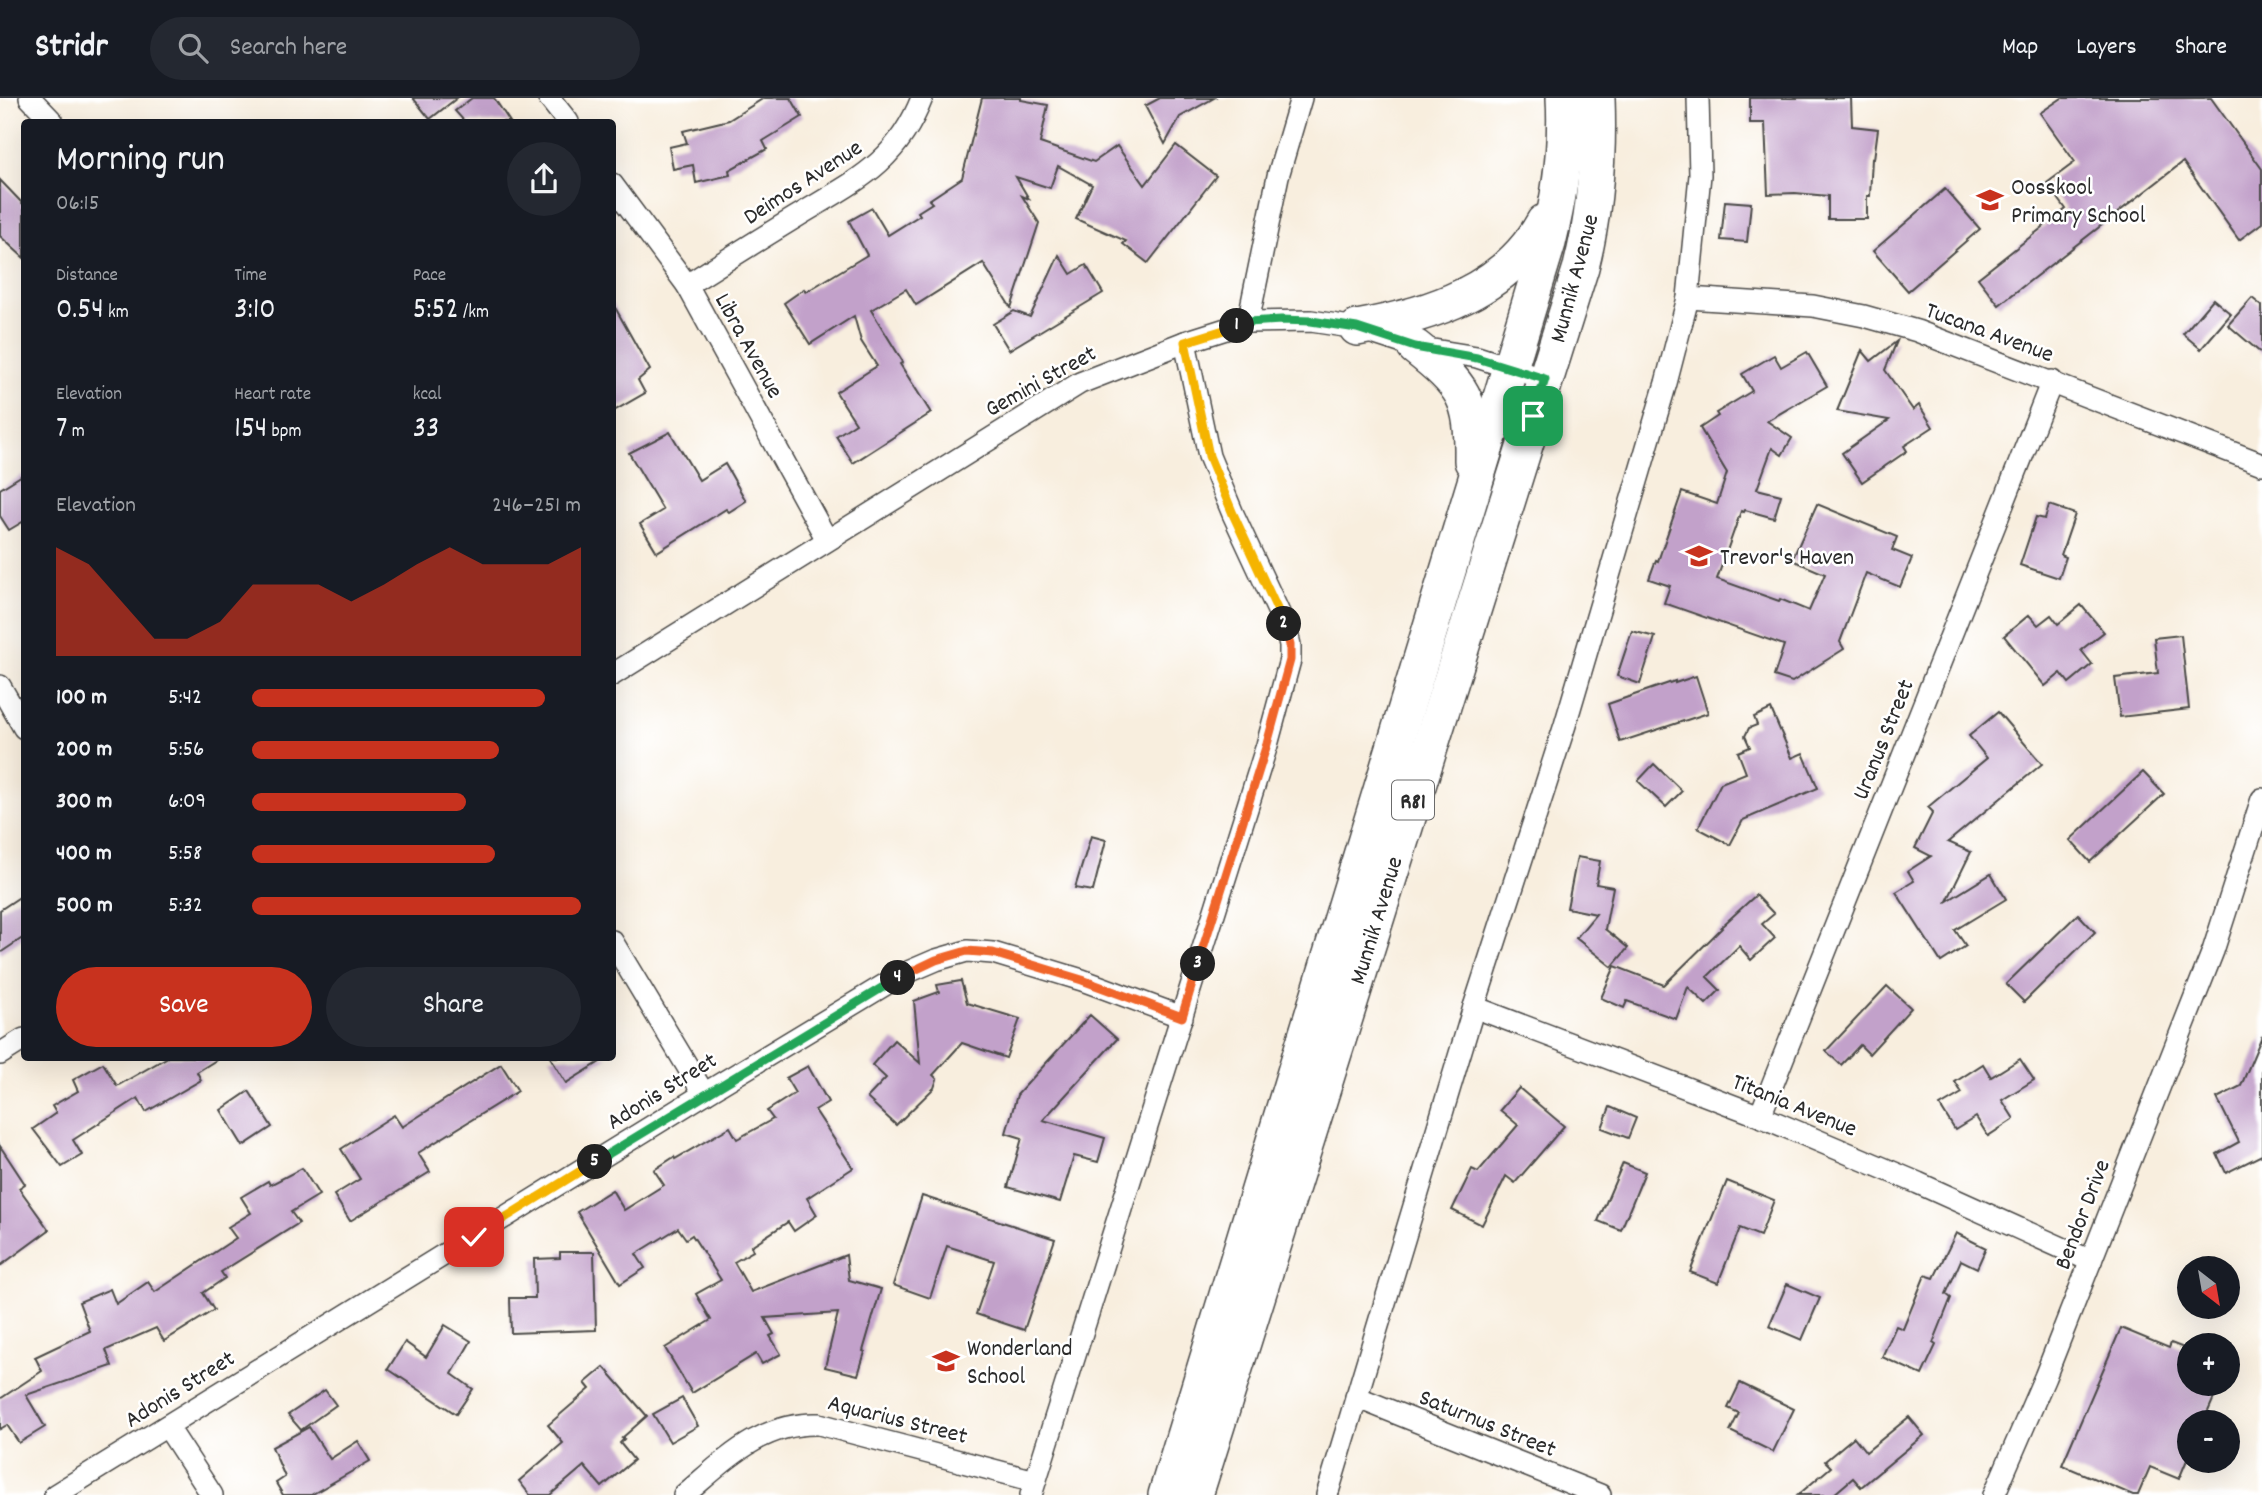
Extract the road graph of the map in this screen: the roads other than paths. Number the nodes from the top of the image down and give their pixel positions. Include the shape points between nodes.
1 (30, 98) edge
2 (550, 98) edge
3 (922, 98) edge
4 (1301, 98) edge
5 (1564, 98) edge
6 (1597, 98) edge
7 (1698, 98) edge
8 (50, 119) edge
9 (566, 119) edge
10 (616, 189) edge
11 (1560, 194) junction
12 (687, 285) junction
13 (1688, 298) junction
14 (1248, 322) junction
15 (1357, 328) junction
16 (1185, 342) junction
17 (1415, 347) junction
18 (1509, 368) junction
19 (1545, 379) junction
20 (2052, 382) junction
21 (2262, 464) edge
22 (1469, 500) junction
23 (827, 540) junction
24 (616, 672) edge
25 (0, 686) edge
26 (21, 723) edge
27 (2262, 799) edge
28 (2262, 846) edge
29 (616, 949) edge
30 (2213, 951) junction
31 (1474, 1007) junction
32 (1182, 1017) junction
33 (21, 1041) edge
34 (0, 1054) edge
35 (704, 1094) junction
36 (1760, 1116) junction
37 (2091, 1261) junction
38 (1356, 1397) junction
39 (167, 1426) junction
40 (1033, 1488) edge
41 (55, 1495) edge
42 (212, 1495) edge
43 (684, 1495) edge
44 (1166, 1495) edge
45 (1195, 1495) edge
46 (1327, 1495) edge
47 (1600, 1495) edge
48 (1994, 1495) edge

1 - 8 street
2 - 9 street
3 - 12 street, Deimos Avenue via 892,151 873,168
4 - 14 street via 1278,176
5 - 11 main road, Munnik Avenue / R81
6 - 19 main road, Munnik Avenue / R81 via 1593,200 1585,252
7 - 13 street via 1700,174
10 - 12 street, Libra Avenue
11 - 15 main road via 1524,253 1482,287 1436,309
11 - 18 main road, Munnik Avenue / R81
12 - 23 street, Libra Avenue
13 - 20 street, Tucana Avenue via 1814,306 1864,316
13 - 31 street via 1565,725
14 - 15 street, Gemini Street via 1311,321
14 - 16 street, Gemini Street
15 - 17 street, Gemini Street
16 - 23 street, Gemini Street via 1080,383
16 - 32 street via 1209,456 1286,628 1290,660
17 - 18 street, Gemini Street
17 - 22 main road via 1456,384 1471,417
18 - 19 street, Gemini Street
18 - 22 main road, Munnik Avenue / R81
19 - 45 main road, Munnik Avenue / R81
20 - 21 street, Tucana Avenue
20 - 36 street, Uranus Street
22 - 44 main road, Munnik Avenue / R81
23 - 24 street, Gemini Street
25 - 26 street
27 - 30 street, Bendor Drive
28 - 30 street, Bendor Drive via 2231,921
29 - 35 street
30 - 37 street, Bendor Drive
31 - 36 street, Titania Avenue
31 - 38 street
32 - 35 street, Adonis Street via 1035,964 967,951 901,975
32 - 40 street
33 - 34 street
35 - 39 street, Adonis Street
36 - 37 street, Titania Avenue
37 - 48 street, Bendor Drive
38 - 46 street
38 - 47 street, Saturnus Street
39 - 41 street, Adonis Street
39 - 42 street
40 - 43 street, Aquarius Street via 819,1424 798,1423 777,1428 739,1449

